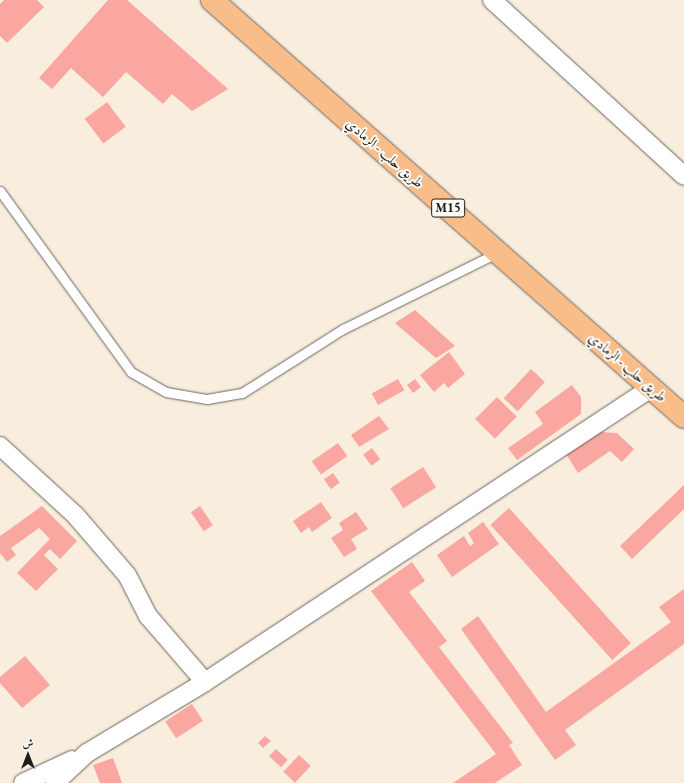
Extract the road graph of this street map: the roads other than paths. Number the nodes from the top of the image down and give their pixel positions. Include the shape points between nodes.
1 (212, 0) edge
2 (492, 0) edge
3 (684, 176) edge
4 (0, 191) edge
5 (498, 252) junction
6 (651, 388) junction
7 (684, 417) edge
8 (0, 446) edge
9 (205, 682) junction
10 (87, 753) junction
11 (23, 783) edge
12 (55, 783) edge

1 - 5 highway, طريق حلب - الرمادي / M15
2 - 3 street
4 - 5 lane via 131,372 166,392 207,399 242,393 343,329
5 - 6 highway, طريق حلب - الرمادي / M15
6 - 7 highway, طريق حلب - الرمادي / M15
6 - 9 street
8 - 9 street via 76,516 127,575 148,616
9 - 10 street
10 - 11 street
10 - 12 street

